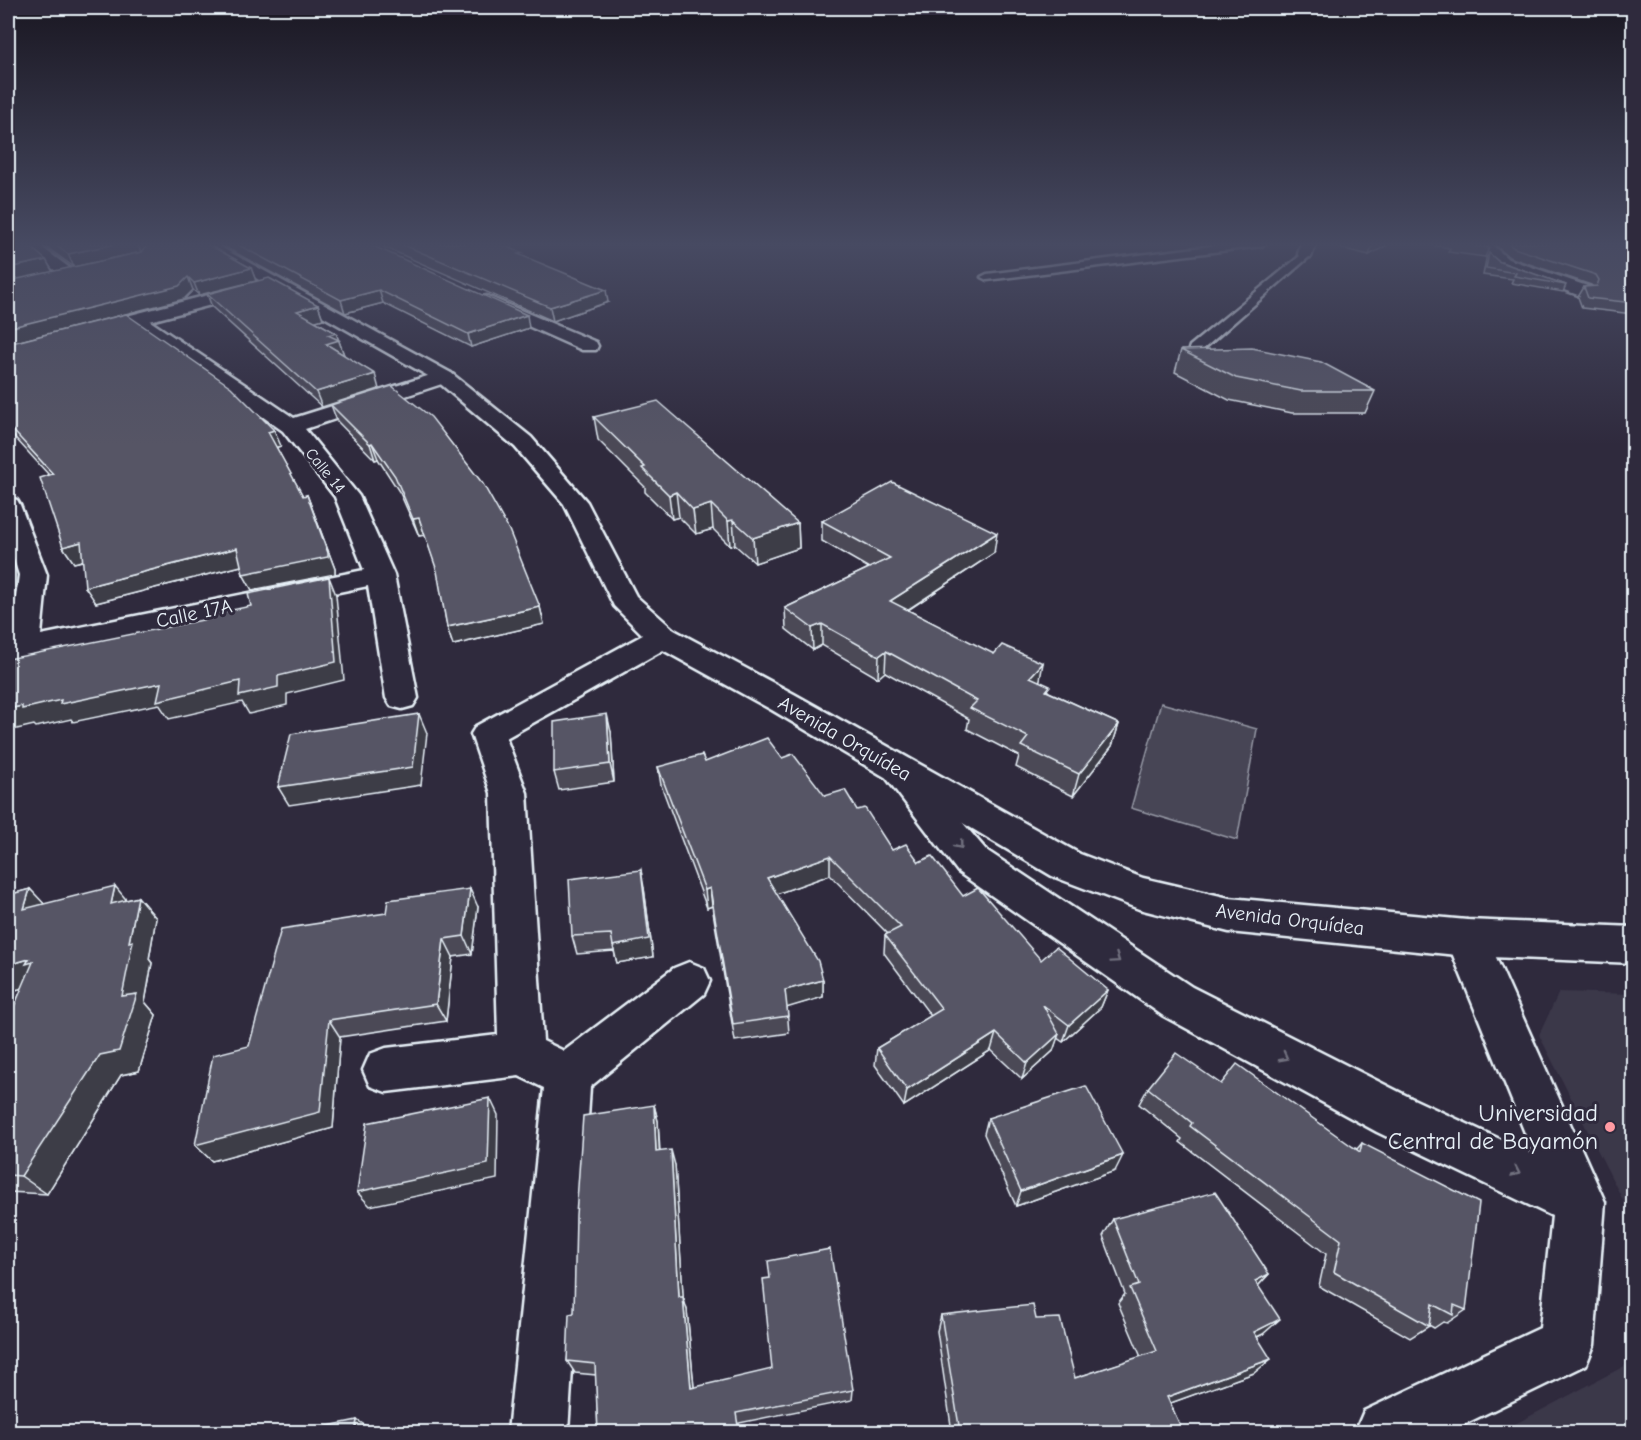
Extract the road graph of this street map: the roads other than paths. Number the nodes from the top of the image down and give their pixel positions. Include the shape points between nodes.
1 (170, 310) edge
2 (325, 310) edge
3 (507, 310) edge
4 (1238, 310) edge
5 (136, 319) junction
6 (104, 327) edge
7 (589, 346) dead end
8 (1195, 349) edge
9 (444, 376) junction
10 (291, 426) junction
11 (8, 505) edge
12 (380, 575) junction
13 (663, 637) junction
14 (16, 649) edge
15 (402, 699) dead end
16 (896, 767) junction
17 (1467, 938) junction
18 (1634, 945) edge
19 (689, 981) dead end
20 (520, 1054) junction
21 (386, 1070) dead end
22 (568, 1076) junction
23 (1579, 1202) junction
24 (538, 1432) edge
25 (1385, 1432) edge

1 - 5 street
2 - 9 street, Avenida Orquídea
3 - 7 street
4 - 8 lane
5 - 6 street
5 - 10 street, Calle 14
9 - 10 street
9 - 13 street, Avenida Orquídea via 524,442 575,502 624,600
10 - 12 street, Calle 14 via 347,496
11 - 14 street via 33,575
12 - 14 street, Calle 17A
12 - 15 street, Calle 14
13 - 16 street, Avenida Orquídea
13 - 20 street via 488,734 508,793
16 - 17 street, Avenida Orquídea via 1066,865 1139,893 1229,915
16 -> 23 street via 972,861 1177,1001 1394,1115
17 - 18 street, Avenida Orquídea
17 - 23 street
19 - 22 street
20 - 21 street
20 - 22 street
22 - 24 street
23 - 25 street via 1566,1345

